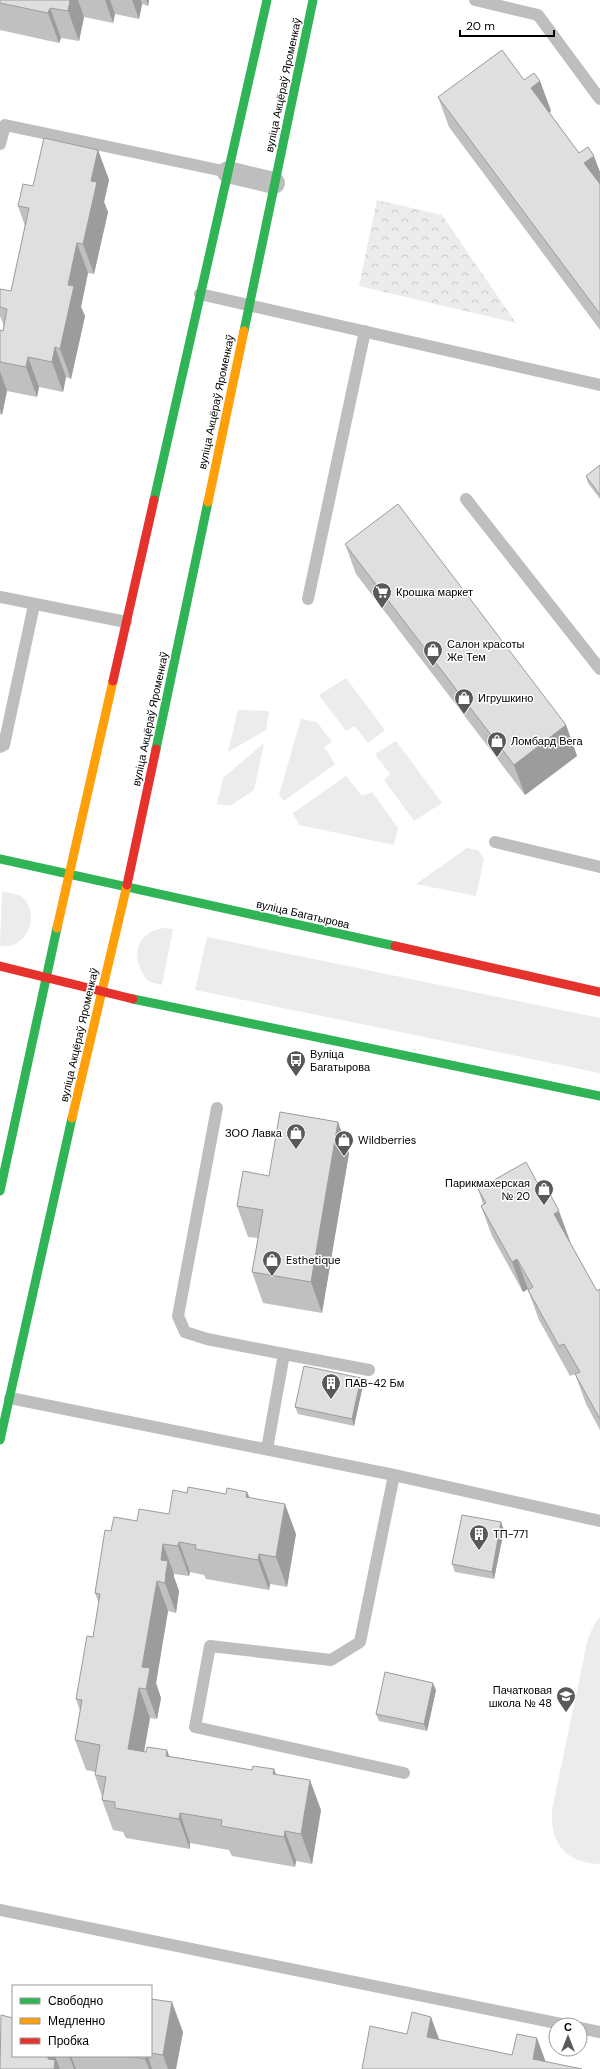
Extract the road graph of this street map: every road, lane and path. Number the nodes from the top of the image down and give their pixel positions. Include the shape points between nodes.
1 (267, 0) edge
2 (313, 0) edge
3 (475, 0) edge
4 (600, 99) edge
5 (0, 144) edge
6 (228, 172) junction
7 (274, 184) junction
8 (200, 294) junction
9 (249, 306) junction
10 (365, 332) junction
11 (600, 386) edge
12 (466, 499) dead end
13 (0, 597) edge
14 (308, 599) dead end
15 (34, 605) junction
16 (126, 622) junction
17 (600, 669) edge
18 (0, 747) edge
19 (495, 842) dead end
20 (0, 859) edge
21 (600, 867) edge
22 (69, 874) junction
23 (127, 887) junction
24 (0, 966) edge
25 (48, 978) junction
26 (101, 991) junction
27 (600, 992) edge
28 (600, 1096) edge
29 (217, 1108) dead end
30 (0, 1191) edge
31 (284, 1354) junction
32 (370, 1370) dead end
33 (5, 1397) edge
34 (0, 1440) edge
35 (267, 1449) junction
36 (394, 1475) junction
37 (600, 1521) edge
38 (404, 1773) dead end
39 (0, 1910) edge
40 (548, 2021) edge
41 (588, 2030) edge
42 (600, 2032) edge

1 - 6 street
2 - 7 street, вуліца Акцёраў Яроменкаў
3 - 4 lane via 538,15
5 - 6 lane via 6,125
6 - 7 street
6 - 8 street
7 - 9 street, вуліца Акцёраў Яроменкаў
8 - 9 lane
8 - 16 street
9 - 10 lane
9 - 23 street, вуліца Акцёраў Яроменкаў
10 - 11 lane
10 - 14 lane
12 - 17 lane
13 - 15 lane
15 - 16 lane
15 - 18 lane via 4,745
16 - 22 street
19 - 21 lane
20 - 22 street, вуліца Багатырова
22 - 23 street, вуліца Багатырова
22 - 25 street
23 - 26 street, вуліца Акцёраў Яроменкаў
23 - 27 street, вуліца Багатырова
24 - 25 street
25 - 26 street
25 - 30 street
26 - 28 street via 170,1008
26 - 33 street, вуліца Акцёраў Яроменкаў
29 - 31 lane via 178,1316 185,1332 207,1339
31 - 32 lane
31 - 35 lane
33 - 34 street, вуліца Акцёраў Яроменкаў
33 - 35 lane
35 - 36 lane
36 - 37 lane
36 - 38 lane via 360,1642 332,1660 210,1646 195,1727
39 - 40 lane
41 - 42 lane

